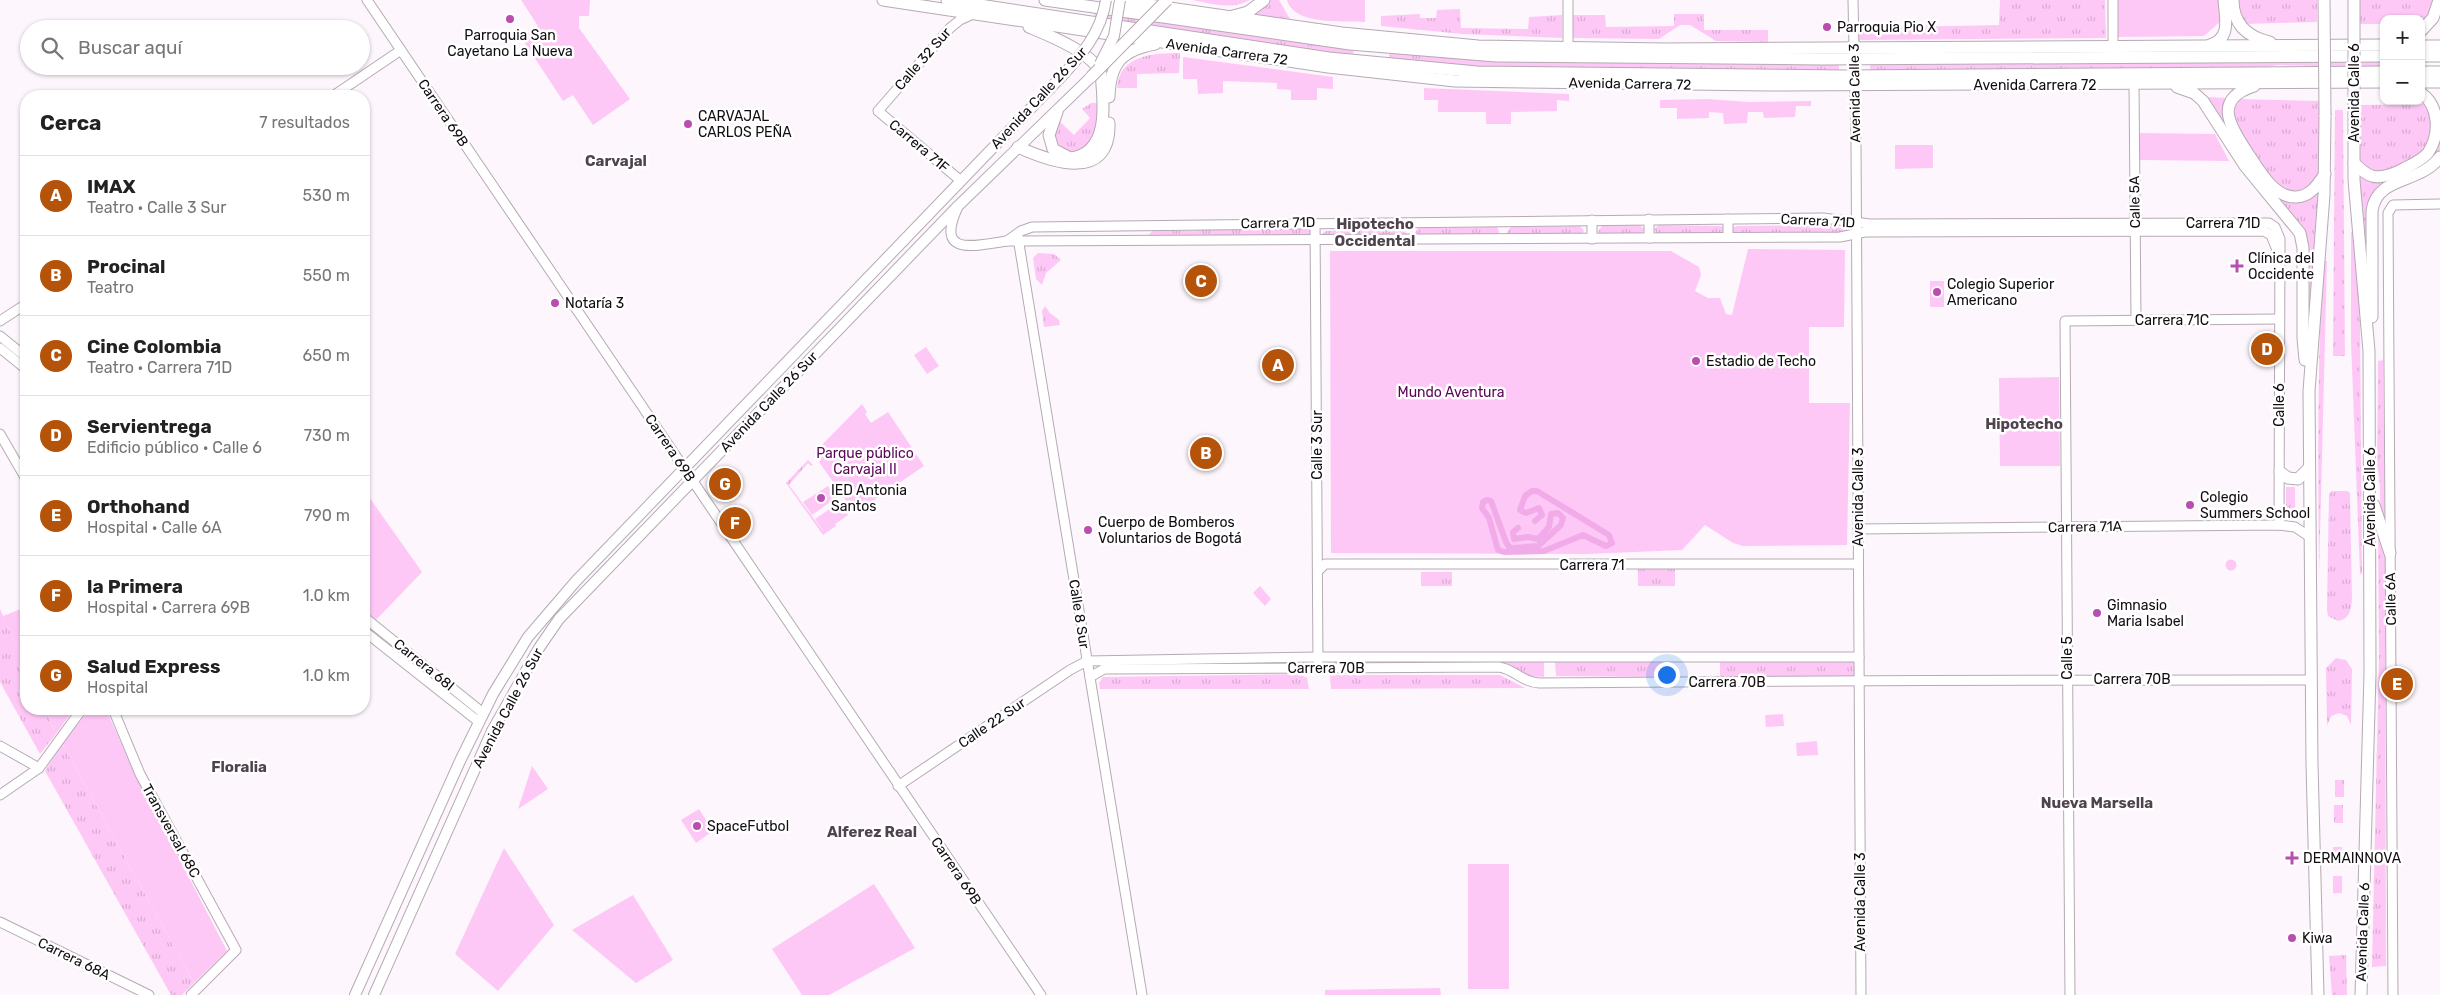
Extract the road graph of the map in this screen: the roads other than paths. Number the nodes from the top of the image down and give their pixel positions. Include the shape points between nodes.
1 (367, 0) edge
2 (883, 0) edge
3 (947, 0) edge
4 (1045, 0) edge
5 (1106, 0) edge
6 (1115, 0) edge
7 (1120, 0) edge
8 (1152, 0) edge
9 (1264, 0) edge
10 (1568, 0) edge
11 (1853, 0) edge
12 (2113, 0) edge
13 (2224, 0) edge
14 (2233, 0) edge
15 (2324, 0) edge
16 (2354, 0) edge
17 (2439, 0) edge
18 (907, 2) edge
19 (1170, 4) edge
20 (973, 14) junction
21 (1227, 18) junction
22 (1013, 20) junction
23 (2425, 27) edge
24 (1342, 33) junction
25 (1316, 39) junction
26 (1164, 42) junction
27 (2380, 44) edge
28 (1463, 45) junction
29 (2288, 45) junction
30 (2206, 46) junction
31 (2425, 46) edge
32 (2440, 46) edge
33 (1568, 48) junction
34 (1956, 48) junction
35 (2113, 48) junction
36 (2152, 48) junction
37 (401, 50) junction
38 (1854, 54) junction
39 (1496, 56) junction
40 (2380, 56) edge
41 (2425, 56) edge
42 (2440, 56) edge
43 (1985, 57) junction
44 (2135, 57) junction
45 (370, 71) edge
46 (2380, 72) edge
47 (2425, 72) edge
48 (2440, 72) edge
49 (1518, 73) junction
50 (2175, 73) junction
51 (2009, 74) junction
52 (364, 75) edge
53 (1717, 75) junction
54 (1091, 77) junction
55 (1855, 80) junction
56 (1496, 82) junction
57 (2380, 82) edge
58 (2425, 82) edge
59 (2440, 82) edge
60 (2262, 83) junction
61 (2043, 84) junction
62 (2134, 84) junction
63 (2168, 84) junction
64 (1744, 85) junction
65 (342, 90) edge
66 (2425, 97) edge
67 (878, 111) joint
68 (1057, 112) junction
69 (1018, 147) junction
70 (2440, 157) edge
71 (2354, 163) junction
72 (2325, 174) junction
73 (961, 181) junction
74 (2440, 204) edge
75 (958, 206) junction
76 (1728, 219) junction
77 (1592, 220) junction
78 (1649, 220) junction
79 (1502, 221) junction
80 (1410, 222) junction
81 (1856, 222) junction
82 (1315, 223) junction
83 (2135, 227) junction
84 (1856, 234) junction
85 (1018, 237) junction
86 (1728, 237) junction
87 (1649, 238) junction
88 (1503, 239) junction
89 (1592, 239) junction
90 (1411, 240) junction
91 (1315, 241) junction
92 (2279, 255) joint
93 (20, 308) edge
94 (2279, 319) junction
95 (2136, 320) junction
96 (2065, 321) joint
97 (0, 322) edge
98 (0, 336) edge
99 (0, 348) edge
100 (2369, 351) junction
101 (20, 352) edge
102 (20, 364) edge
103 (2309, 391) junction
104 (0, 434) edge
105 (2309, 468) junction
106 (20, 469) edge
107 (684, 469) junction
108 (2280, 472) junction
109 (693, 482) junction
110 (2370, 490) junction
111 (2279, 525) junction
112 (2066, 527) junction
113 (1858, 529) junction
114 (2310, 537) junction
115 (2390, 553) junction
116 (1318, 556) junction
117 (1325, 564) junction
118 (1858, 564) junction
119 (1318, 571) junction
120 (370, 621) edge
121 (370, 635) edge
122 (1859, 657) junction
123 (1318, 658) junction
124 (1087, 661) junction
125 (1318, 668) junction
126 (1090, 678) junction
127 (2067, 679) junction
128 (2311, 680) junction
129 (1860, 682) junction
130 (78, 715) edge
131 (115, 715) edge
132 (481, 717) junction
133 (0, 746) edge
134 (39, 768) junction
135 (898, 786) junction
136 (0, 795) edge
137 (0, 922) edge
138 (370, 960) junction
139 (149, 995) edge
140 (191, 995) edge
141 (350, 995) edge
142 (354, 995) edge
143 (374, 995) edge
144 (1041, 995) edge
145 (1142, 995) edge
146 (1861, 995) edge
147 (2070, 995) edge
148 (2318, 995) edge
149 (2361, 995) edge
150 (2393, 995) edge

1 - 37 street, Carrera 69B
2 - 18 highway, Avenida Carrera 72
3 - 49 highway, Avenida Carrera 72 via 1344,60
4 - 25 highway, Avenida Carrera 72
5 - 73 main road, Avenida Calle 26 Sur, bridge via 1089,44
6 - 19 highway, Avenida Carrera 72
7 - 54 main road, Avenida Calle 26 Sur, bridge via 1114,36
8 - 19 highway
9 - 21 highway via 1248,12
10 - 33 street
11 - 38 street, Avenida Calle 3
12 - 35 street
13 - 30 highway via 2225,33 2218,42
14 - 29 highway via 2240,25 2250,35
15 - 72 highway, bridge
16 - 71 highway, Avenida Calle 6, bridge
17 - 23 highway via 2434,18
18 - 20 highway, Avenida Carrera 72
19 - 21 highway, Avenida Carrera 72
19 - 54 highway, bridge
20 - 22 highway, Avenida Carrera 72
20 - 67 street, Calle 32 Sur via 950,28
21 - 24 highway, Avenida Carrera 72
22 - 26 highway, Avenida Carrera 72
22 - 68 highway via 1067,45 1100,70 1102,125 1094,146 1075,157 1058,153 1051,146 1049,135
24 - 25 highway
24 - 28 highway, Avenida Carrera 72
25 - 39 highway, Avenida Carrera 72
26 - 56 highway, Avenida Carrera 72 via 1365,71
26 - 69 highway via 1136,49 1118,61 1109,83 1108,140 1093,158 1077,164 1059,163
27 - 29 highway, Avenida Carrera 72
28 - 33 highway, Avenida Carrera 72
28 - 39 highway
29 - 30 highway, Avenida Carrera 72
30 - 36 highway, Avenida Carrera 72
31 - 32 highway
33 - 38 highway, Avenida Carrera 72
34 - 35 highway, Avenida Carrera 72
34 - 38 highway, Avenida Carrera 72
34 - 43 highway
35 - 36 highway, Avenida Carrera 72
36 - 44 highway
37 - 45 street
37 - 107 street, Carrera 69B
38 - 39 highway, Avenida Carrera 72
38 - 43 highway, Avenida Carrera 72
38 - 55 street, Avenida Calle 3
40 - 44 highway, Avenida Carrera 72
41 - 42 highway
43 - 44 highway, Avenida Carrera 72
46 - 50 highway, Avenida Carrera 72
47 - 48 highway
49 - 53 highway, Avenida Carrera 72
49 - 56 highway
50 - 51 highway, Avenida Carrera 72
50 - 62 highway
51 - 55 highway, Avenida Carrera 72
51 - 61 highway
52 - 65 street
53 - 55 highway, Avenida Carrera 72
53 - 64 highway
54 - 68 main road, Avenida Calle 26 Sur
55 - 61 highway, Avenida Carrera 72
55 - 64 highway, Avenida Carrera 72
55 - 81 street, Avenida Calle 3
56 - 64 highway, Avenida Carrera 72
57 - 60 highway, Avenida Carrera 72
58 - 59 highway
60 - 63 highway, Avenida Carrera 72
60 - 72 highway via 2236,94 2228,108 2229,123 2247,152 2274,188 2287,195 2306,194 2316,188
61 - 62 highway, Avenida Carrera 72
62 - 63 highway, Avenida Carrera 72
62 - 83 street, Calle 5A
63 - 103 highway via 2203,100 2245,166 2300,233 2303,248 2303,338
66 - 71 highway via 2435,108 2439,122 2437,138 2427,154 2398,172 2380,177 2368,175
67 - 73 street, Carrera 71F
68 - 69 main road, Avenida Calle 26 Sur
69 - 75 main road, Avenida Calle 26 Sur
70 - 100 highway via 2423,172 2385,187 2375,199 2372,211 2373,292
71 - 100 highway, Avenida Calle 6
72 - 103 highway
73 - 107 main road, Avenida Calle 26 Sur
74 - 115 street, Calle 6A via 2394,205 2388,213
75 - 85 street, Carrera 71D via 950,231 958,245 971,246
75 - 109 main road, Avenida Calle 26 Sur
76 - 78 street, Carrera 71D
76 - 81 street, Carrera 71D via 1823,218
76 - 86 street
77 - 78 street, Carrera 71D
77 - 79 street, Carrera 71D
77 - 89 street
78 - 87 street
79 - 80 street, Carrera 71D
79 - 88 street
80 - 82 street, Carrera 71D
80 - 90 street
81 - 83 street, Carrera 71D
81 - 84 street, Avenida Calle 3
82 - 85 street, Carrera 71D via 1032,227
82 - 91 street, Calle 3 Sur
83 - 84 street, Carrera 71D
83 - 92 street, Carrera 71D via 2269,223 2279,235
83 - 95 street, Calle 5A
84 - 86 street, Carrera 71D
84 - 113 street, Avenida Calle 3
85 - 91 street, Carrera 71D
85 - 124 street, Calle 8 Sur
86 - 87 street, Carrera 71D
87 - 89 street, Carrera 71D
88 - 89 street, Carrera 71D
88 - 90 street, Carrera 71D
90 - 91 street, Carrera 71D
91 - 116 street, Calle 3 Sur
92 - 94 street, Calle 6
93 - 97 street
94 - 95 street, Carrera 71C
94 - 108 street, Calle 6
95 - 96 street, Carrera 71C
96 - 112 street, Calle 5
98 - 101 street
99 - 102 street
100 - 110 highway, Avenida Calle 6
103 - 105 highway
104 - 106 street
105 - 108 highway via 2298,479 2288,478
105 - 114 highway
107 - 109 street, Carrera 69B
107 - 132 main road, Avenida Calle 26 Sur via 541,622 516,654
108 - 111 street, Calle 6
109 - 135 street, Carrera 69B
109 - 143 main road, Avenida Calle 26 Sur via 571,607 539,648 492,731
110 - 115 highway
110 - 149 highway, Avenida Calle 6 via 2370,682
111 - 112 street, Carrera 71A
111 - 114 street, Carrera 71A via 2295,527
112 - 113 street, Carrera 71A
112 - 127 street, Calle 5
113 - 118 street, Avenida Calle 3
114 - 128 highway
115 - 150 street, Calle 6A
116 - 117 street
116 - 119 street, Calle 3 Sur
117 - 118 street, Carrera 71
117 - 119 street
118 - 122 street, Avenida Calle 3
119 - 123 street, Calle 3 Sur
120 - 132 street, Carrera 68I
121 - 132 street, Carrera 68I
122 - 123 street, Carrera 70B
122 - 129 street, Avenida Calle 3
123 - 124 street, Carrera 70B
123 - 125 street, Calle 3 Sur
124 - 126 street, Calle 8 Sur
124 - 135 street, Calle 22 Sur
125 - 126 street, Carrera 70B via 1104,669
125 - 129 street, Carrera 70B via 1499,667 1511,670 1524,680 1539,682
126 - 145 street, Calle 8 Sur
127 - 128 street, Carrera 70B
127 - 129 street, Carrera 70B
127 - 147 street, Calle 5
128 - 148 highway
129 - 146 street, Avenida Calle 3
130 - 134 street
131 - 140 street, Transversal 68C via 140,774 236,950
132 - 138 main road, Avenida Calle 26 Sur
133 - 134 street
134 - 136 street
135 - 144 street, Carrera 69B
137 - 139 street, Carrera 68A
138 - 141 main road
138 - 142 main road, Avenida Calle 26 Sur

